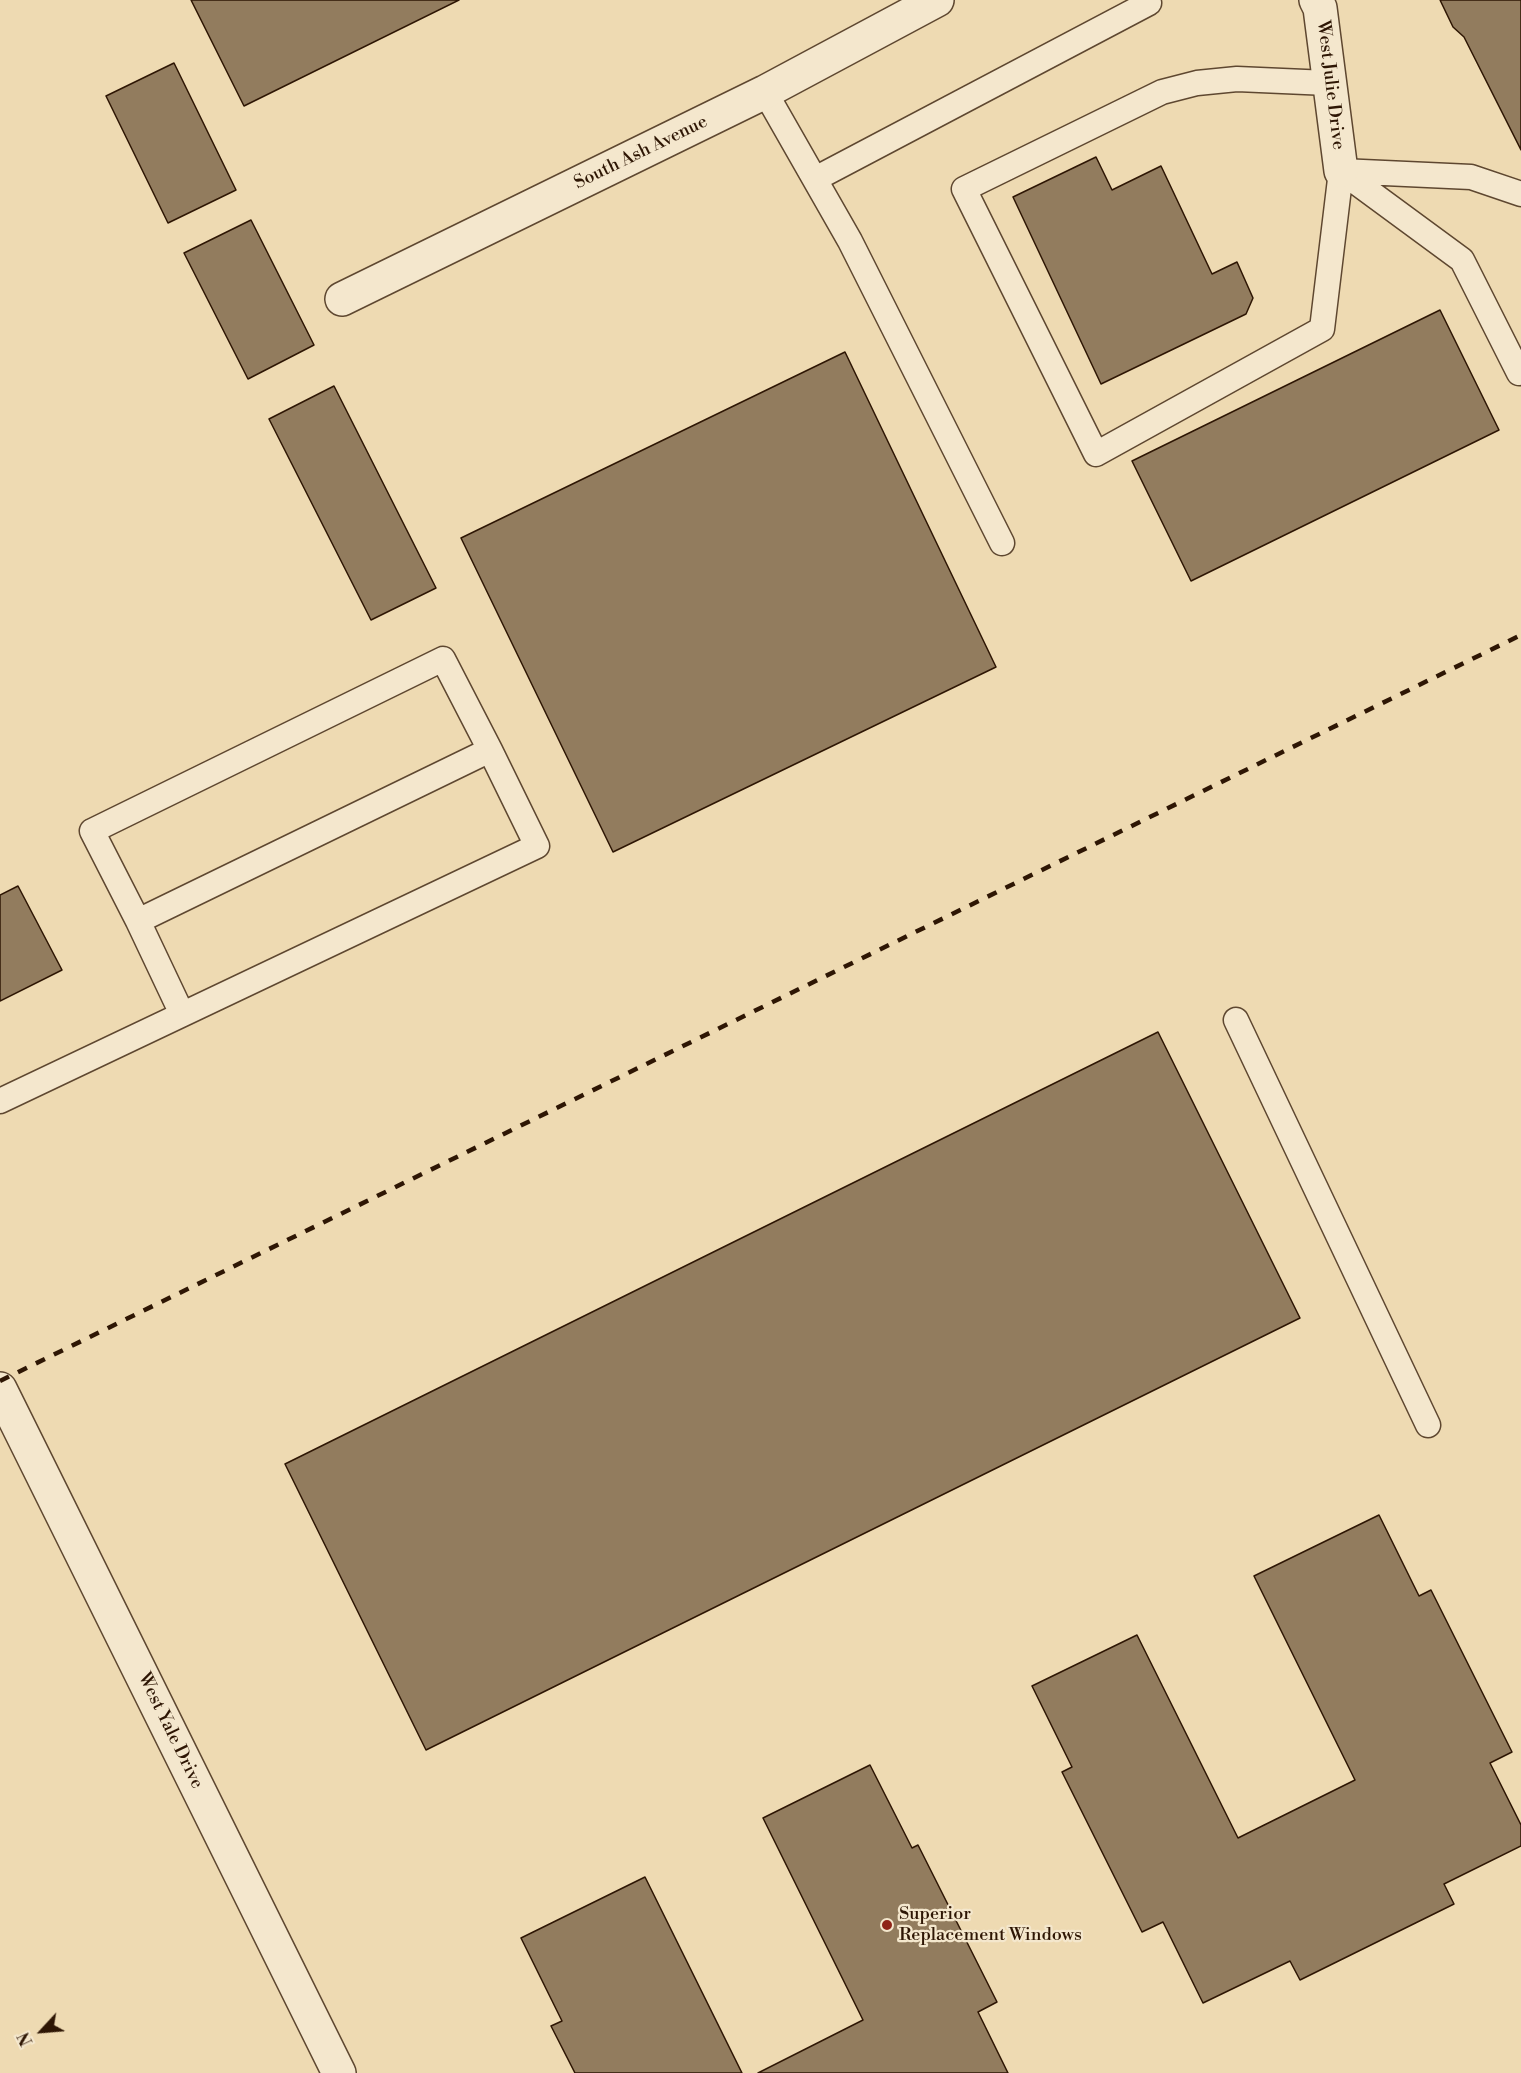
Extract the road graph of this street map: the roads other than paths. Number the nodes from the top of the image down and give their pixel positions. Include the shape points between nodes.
1 (937, 0) edge
2 (1148, 0) edge
3 (1316, 0) edge
4 (1328, 83) junction
5 (765, 92) junction
6 (1341, 171) junction
7 (815, 179) junction
8 (1521, 194) edge
9 (342, 300) dead end
10 (1519, 373) dead end
11 (1002, 543) dead end
12 (490, 750) junction
13 (138, 921) junction
14 (182, 1014) junction
15 (1236, 1020) dead end
16 (0, 1101) edge
17 (0, 1389) edge
18 (1428, 1425) dead end
19 (339, 2073) edge

1 - 5 street, South Ash Avenue
2 - 7 lane via 1149,3
3 - 4 street, West Julie Drive
4 - 6 street, West Julie Drive
4 - 6 lane via 1237,79 1162,92 964,189 1096,454 1322,328
5 - 7 lane
5 - 9 street, South Ash Avenue
6 - 8 lane via 1471,177
6 - 10 lane via 1462,260
7 - 11 lane
12 - 13 lane
12 - 13 lane via 443,659 92,831
12 - 14 lane via 537,846
13 - 14 lane
14 - 16 lane
15 - 18 lane
17 - 19 street, West Yale Drive

